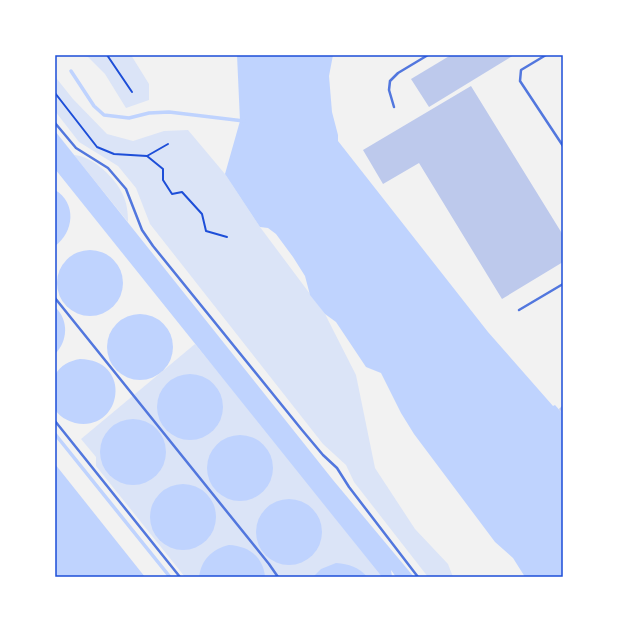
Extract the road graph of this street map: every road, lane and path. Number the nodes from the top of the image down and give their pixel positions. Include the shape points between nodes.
1 (107, 55) edge
2 (428, 55) edge
3 (546, 55) edge
4 (132, 92) dead end
5 (55, 93) edge
6 (394, 107) dead end
7 (55, 123) edge
8 (168, 144) dead end
9 (563, 146) edge
10 (147, 156) junction
11 (227, 237) dead end
12 (563, 284) edge
13 (55, 298) edge
14 (519, 310) dead end
15 (55, 421) edge
16 (180, 577) edge
17 (278, 577) edge
18 (418, 577) edge

1 - 4 path
2 - 6 lane via 398,73 390,81 389,90
3 - 9 lane via 521,70 520,82
5 - 10 path via 97,147 114,154
7 - 18 lane via 76,148 108,168 126,189 142,230 153,246 302,430 336,468
8 - 10 path
10 - 11 path via 162,169 163,180 172,194 182,192 202,214 206,231
12 - 14 lane
13 - 17 lane
15 - 16 lane

